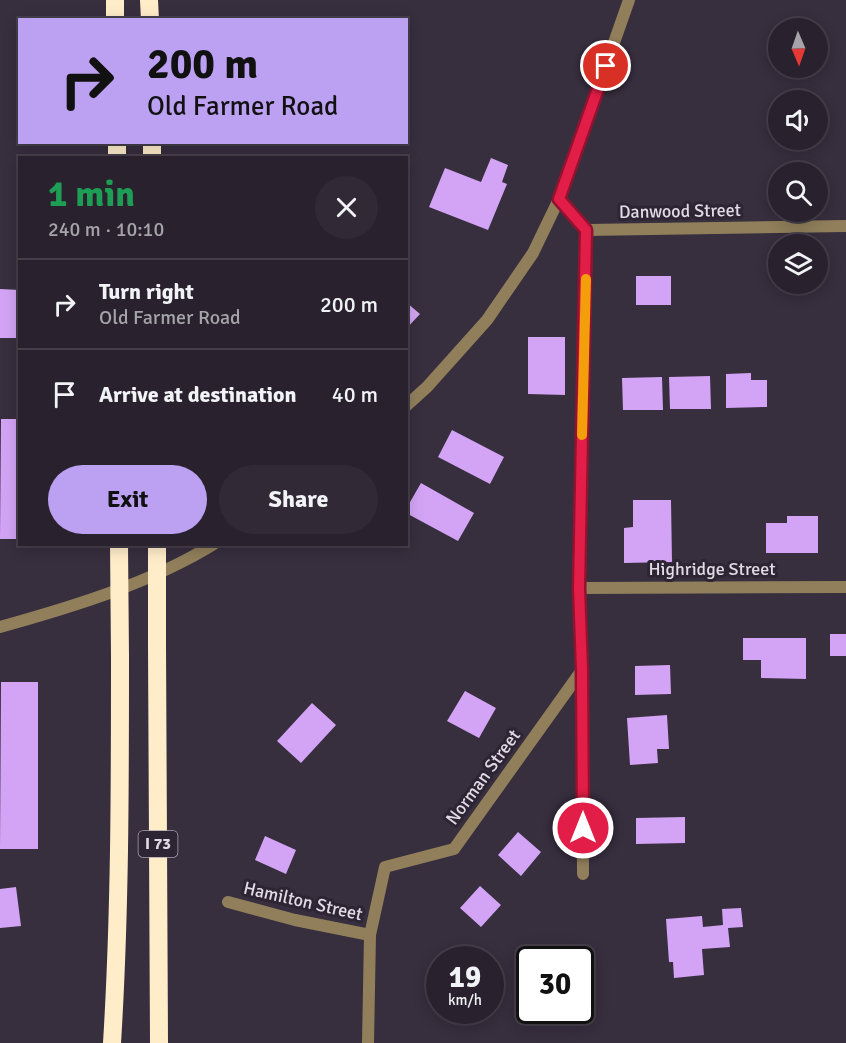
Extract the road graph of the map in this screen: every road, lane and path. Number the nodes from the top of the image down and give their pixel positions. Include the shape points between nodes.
1 (115, 0) edge
2 (149, 0) edge
3 (629, 0) edge
4 (115, 18) edge
5 (150, 18) edge
6 (559, 199) junction
7 (846, 226) edge
8 (586, 230) junction
9 (408, 404) edge
10 (119, 546) edge
11 (157, 546) edge
12 (211, 546) edge
13 (846, 586) edge
14 (579, 588) junction
15 (0, 627) edge
16 (582, 670) junction
17 (583, 873) dead end
18 (228, 902) dead end
19 (370, 935) junction
20 (112, 1043) edge
21 (159, 1043) edge
22 (368, 1043) edge

1 - 4 highway
2 - 5 highway
3 - 6 street
6 - 8 street
6 - 9 street via 533,253 487,320
7 - 8 street, Danwood Street
8 - 14 street
10 - 20 highway, I 73, bridge via 120,825
11 - 21 highway, I 73, bridge
12 - 15 street via 87,602
13 - 14 street, Highridge Street
14 - 16 street
16 - 17 street
16 - 19 street, Norman Street via 454,849 385,867
18 - 19 street, Hamilton Street
19 - 22 street, Norman Street

